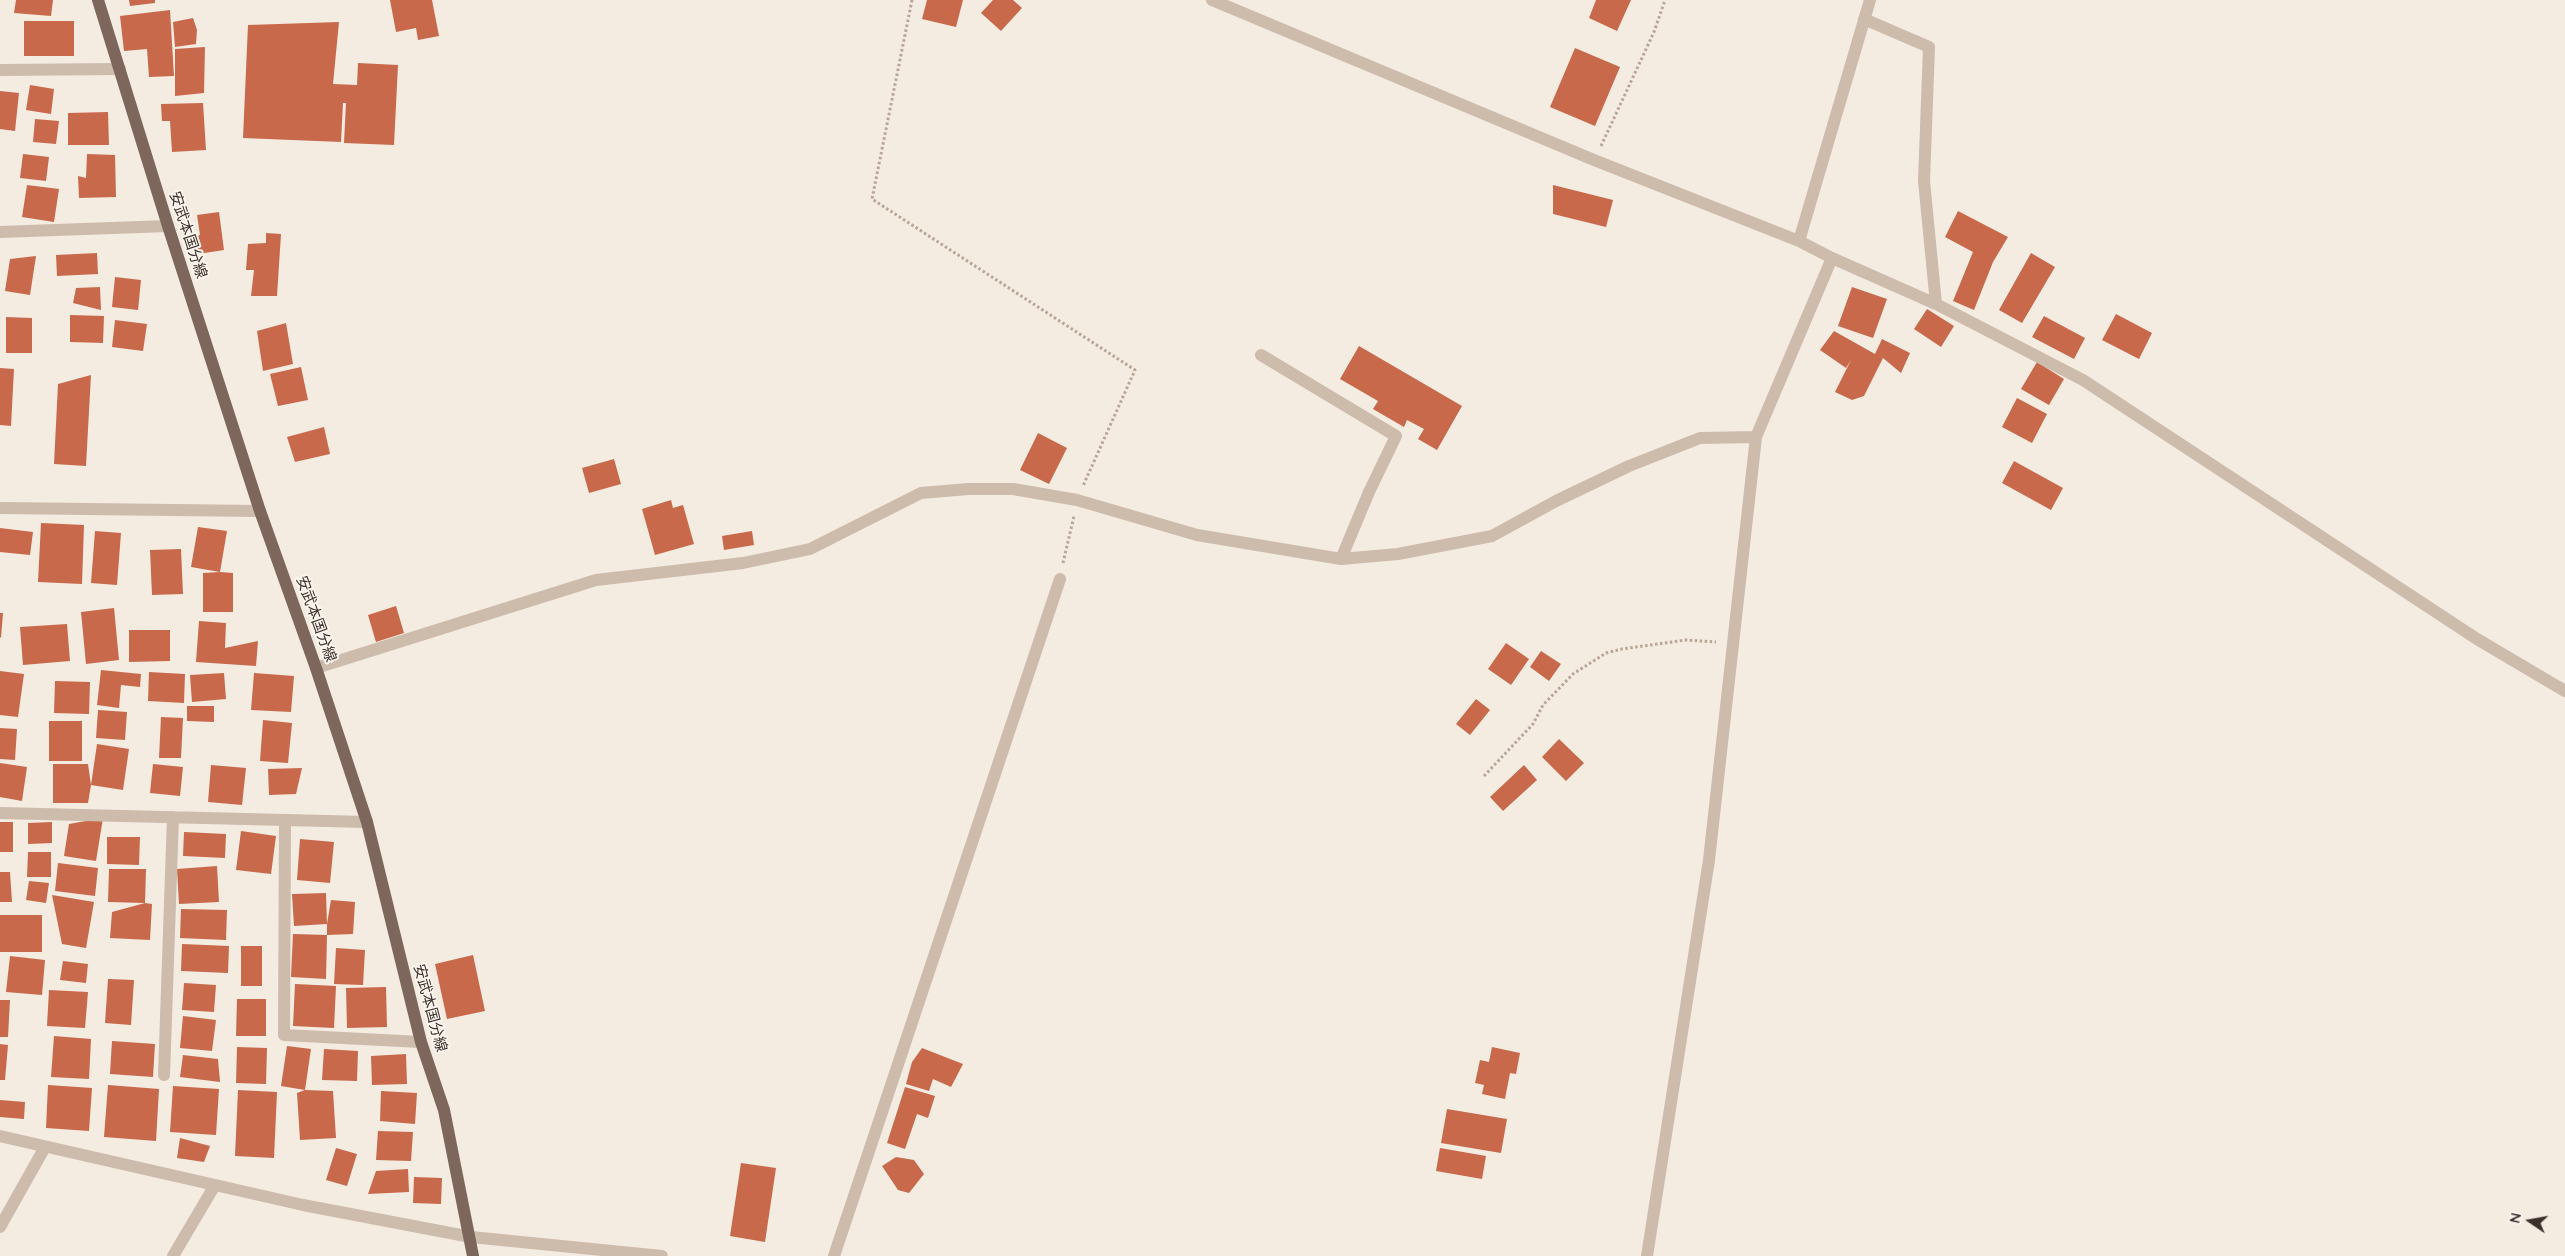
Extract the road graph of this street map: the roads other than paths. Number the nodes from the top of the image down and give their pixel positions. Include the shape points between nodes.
1 (98, 0) edge
2 (1212, 0) edge
3 (1870, 0) edge
4 (1864, 20) junction
5 (120, 69) junction
6 (0, 70) edge
7 (168, 226) junction
8 (0, 232) edge
9 (1799, 241) junction
10 (1832, 258) junction
11 (1936, 304) junction
12 (1262, 355) dead end
13 (1756, 437) junction
14 (0, 508) edge
15 (260, 511) junction
16 (1341, 559) junction
17 (1060, 578) road end
18 (316, 668) junction
19 (2565, 691) edge
20 (0, 813) edge
21 (173, 817) junction
22 (285, 820) junction
23 (367, 822) junction
24 (421, 1042) junction
25 (164, 1075) dead end
26 (0, 1136) edge
27 (45, 1147) junction
28 (215, 1185) junction
29 (0, 1227) edge
30 (471, 1237) junction
31 (579, 1252) edge
32 (173, 1256) edge
33 (473, 1256) edge
34 (662, 1256) edge
35 (834, 1256) edge
36 (1647, 1256) edge

1 - 5 main road, 安武本国分線
2 - 9 street via 1594,160
3 - 4 street
4 - 9 street
4 - 11 street via 1929,47 1924,181
5 - 6 street
5 - 7 main road, 安武本国分線
7 - 8 street
7 - 15 main road, 安武本国分線
9 - 10 street
10 - 11 street
10 - 13 street
11 - 19 street via 2082,380 2476,639
12 - 16 street via 1396,436
13 - 16 street via 1700,438 1605,477 1492,536 1398,554
13 - 36 street via 1709,860
14 - 15 street
15 - 18 main road, 安武本国分線
16 - 18 street via 1197,535 1077,500 1013,489 968,488 921,494 810,549 743,563 596,580
17 - 35 street
18 - 23 main road, 安武本国分線
20 - 21 street
21 - 22 street
21 - 25 street
22 - 23 street
22 - 24 street via 284,1035
23 - 24 main road, 安武本国分線
24 - 30 main road, 安武本国分線 via 444,1110
26 - 27 street
27 - 28 street
27 - 29 street
28 - 30 street
28 - 32 street
30 - 31 street
30 - 33 main road, 安武本国分線
31 - 34 street

